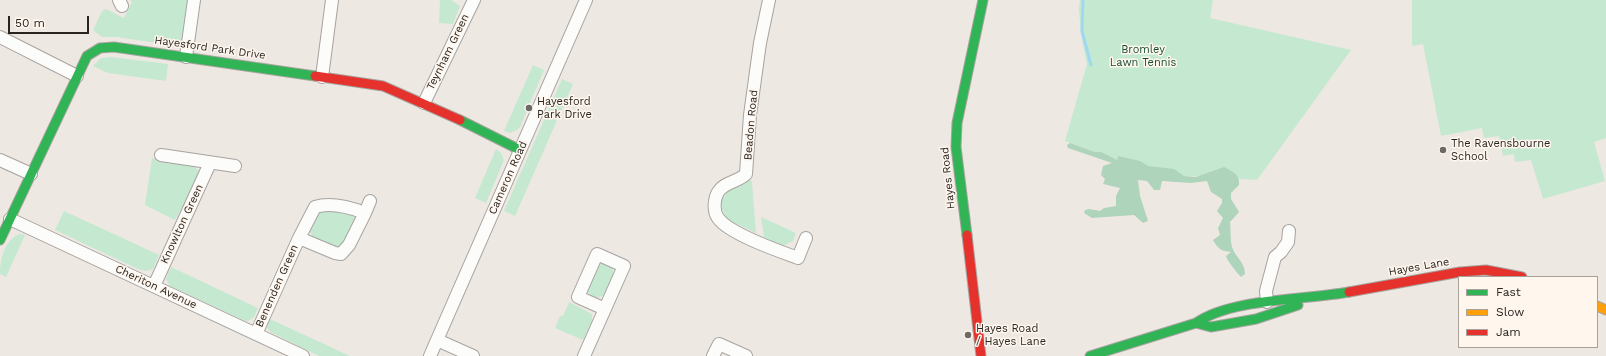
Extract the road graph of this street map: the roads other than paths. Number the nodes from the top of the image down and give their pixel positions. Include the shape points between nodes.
1 (194, 0) edge
2 (332, 0) edge
3 (586, 0) edge
4 (769, 0) edge
5 (983, 0) edge
6 (472, 1) edge
7 (0, 37) edge
8 (186, 57) junction
9 (77, 76) junction
10 (322, 77) junction
11 (424, 103) junction
12 (520, 150) junction
13 (161, 155) dead end
14 (0, 160) edge
15 (210, 162) junction
16 (235, 166) dead end
17 (31, 174) junction
18 (370, 201) dead end
19 (365, 213) junction
20 (10, 219) junction
21 (1289, 231) dead end
22 (299, 238) junction
23 (806, 238) dead end
24 (0, 240) edge
25 (1517, 276) edge
26 (154, 286) junction
27 (1322, 297) junction
28 (1267, 302) junction
29 (605, 309) junction
30 (1196, 323) junction
31 (256, 334) junction
32 (437, 340) junction
33 (303, 356) edge
34 (430, 356) edge
35 (473, 356) edge
36 (584, 356) edge
37 (713, 356) edge
38 (746, 356) edge
39 (981, 356) edge
40 (1090, 356) edge

1 - 8 street
2 - 10 street
3 - 12 street, Cameron Road
4 - 23 street, Beadon Road via 750,115 746,174 741,179 722,186 715,200 715,210 717,218 724,226 798,258
5 - 39 main road, Hayes Road via 957,123 956,146
6 - 11 street, Teynham Green
7 - 9 street
8 - 9 main road, Hayesford Park Drive via 114,47 100,48 87,56
8 - 10 main road, Hayesford Park Drive
9 - 17 main road, Hayesford Park Drive
10 - 11 main road, Hayesford Park Drive via 383,86
11 - 12 main road, Hayesford Park Drive
12 - 32 street, Cameron Road
13 - 15 street
14 - 17 street
15 - 16 street
15 - 26 street, Knowlton Green
17 - 20 main road, Hayesford Park Drive
18 - 19 street, Benenden Green
19 - 22 street, Benenden Green via 349,207 315,207
19 - 22 street, Benenden Green via 349,245 341,254
20 - 24 main road, Hayesford Park Drive
20 - 26 street, Cheriton Avenue
21 - 28 street via 1288,242 1282,252 1275,257 1266,291
22 - 31 street, Benenden Green
25 - 27 main road, Hayes Lane via 1486,270 1460,272
26 - 31 street, Cheriton Avenue
27 - 28 main road, Hayes Lane
27 - 30 main road, Hayes Lane via 1256,319 1211,327
28 - 30 main road, Hayes Lane via 1207,315
29 - 29 street via 624,266 597,254 578,297
29 - 36 street
30 - 40 main road, Hayes Lane
31 - 33 street, Cheriton Avenue
32 - 34 street, Cameron Road
32 - 35 street
37 - 38 street via 719,344

